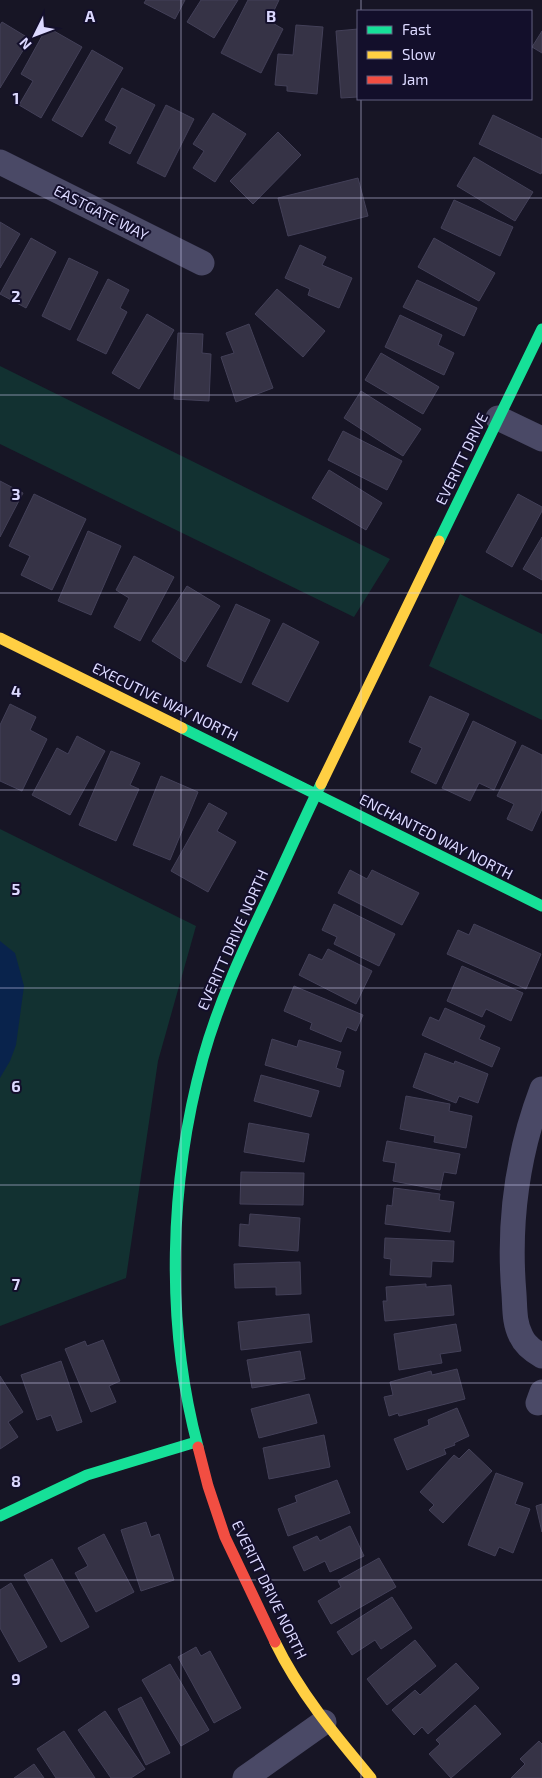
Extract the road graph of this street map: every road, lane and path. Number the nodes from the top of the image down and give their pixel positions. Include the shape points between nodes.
1 (0, 162) edge
2 (202, 263) dead end
3 (542, 329) edge
4 (498, 418) junction
5 (542, 439) edge
6 (410, 602) joint
7 (0, 638) edge
8 (316, 794) junction
9 (542, 906) edge
10 (542, 1089) edge
11 (542, 1356) edge
12 (196, 1442) junction
13 (0, 1516) edge
14 (324, 1722) junction
15 (245, 1778) edge
16 (371, 1778) edge

1 - 2 street, EASTGATE WAY
3 - 4 street, EVERITT DRIVE
4 - 5 street
4 - 6 street, EVERITT DRIVE
6 - 8 street, EVERITT DRIVE NORTH
7 - 8 street, EXECUTIVE WAY NORTH
8 - 9 street, ENCHANTED WAY NORTH
8 - 12 street, EVERITT DRIVE NORTH via 231,976 203,1057 188,1122 176,1224 175,1275 181,1364
10 - 11 street via 526,1135 515,1190 512,1252 516,1322 525,1343
12 - 13 street via 87,1475
12 - 14 street, EVERITT DRIVE NORTH via 229,1546 282,1656
14 - 15 street
14 - 16 street, EVERITT DRIVE NORTH

